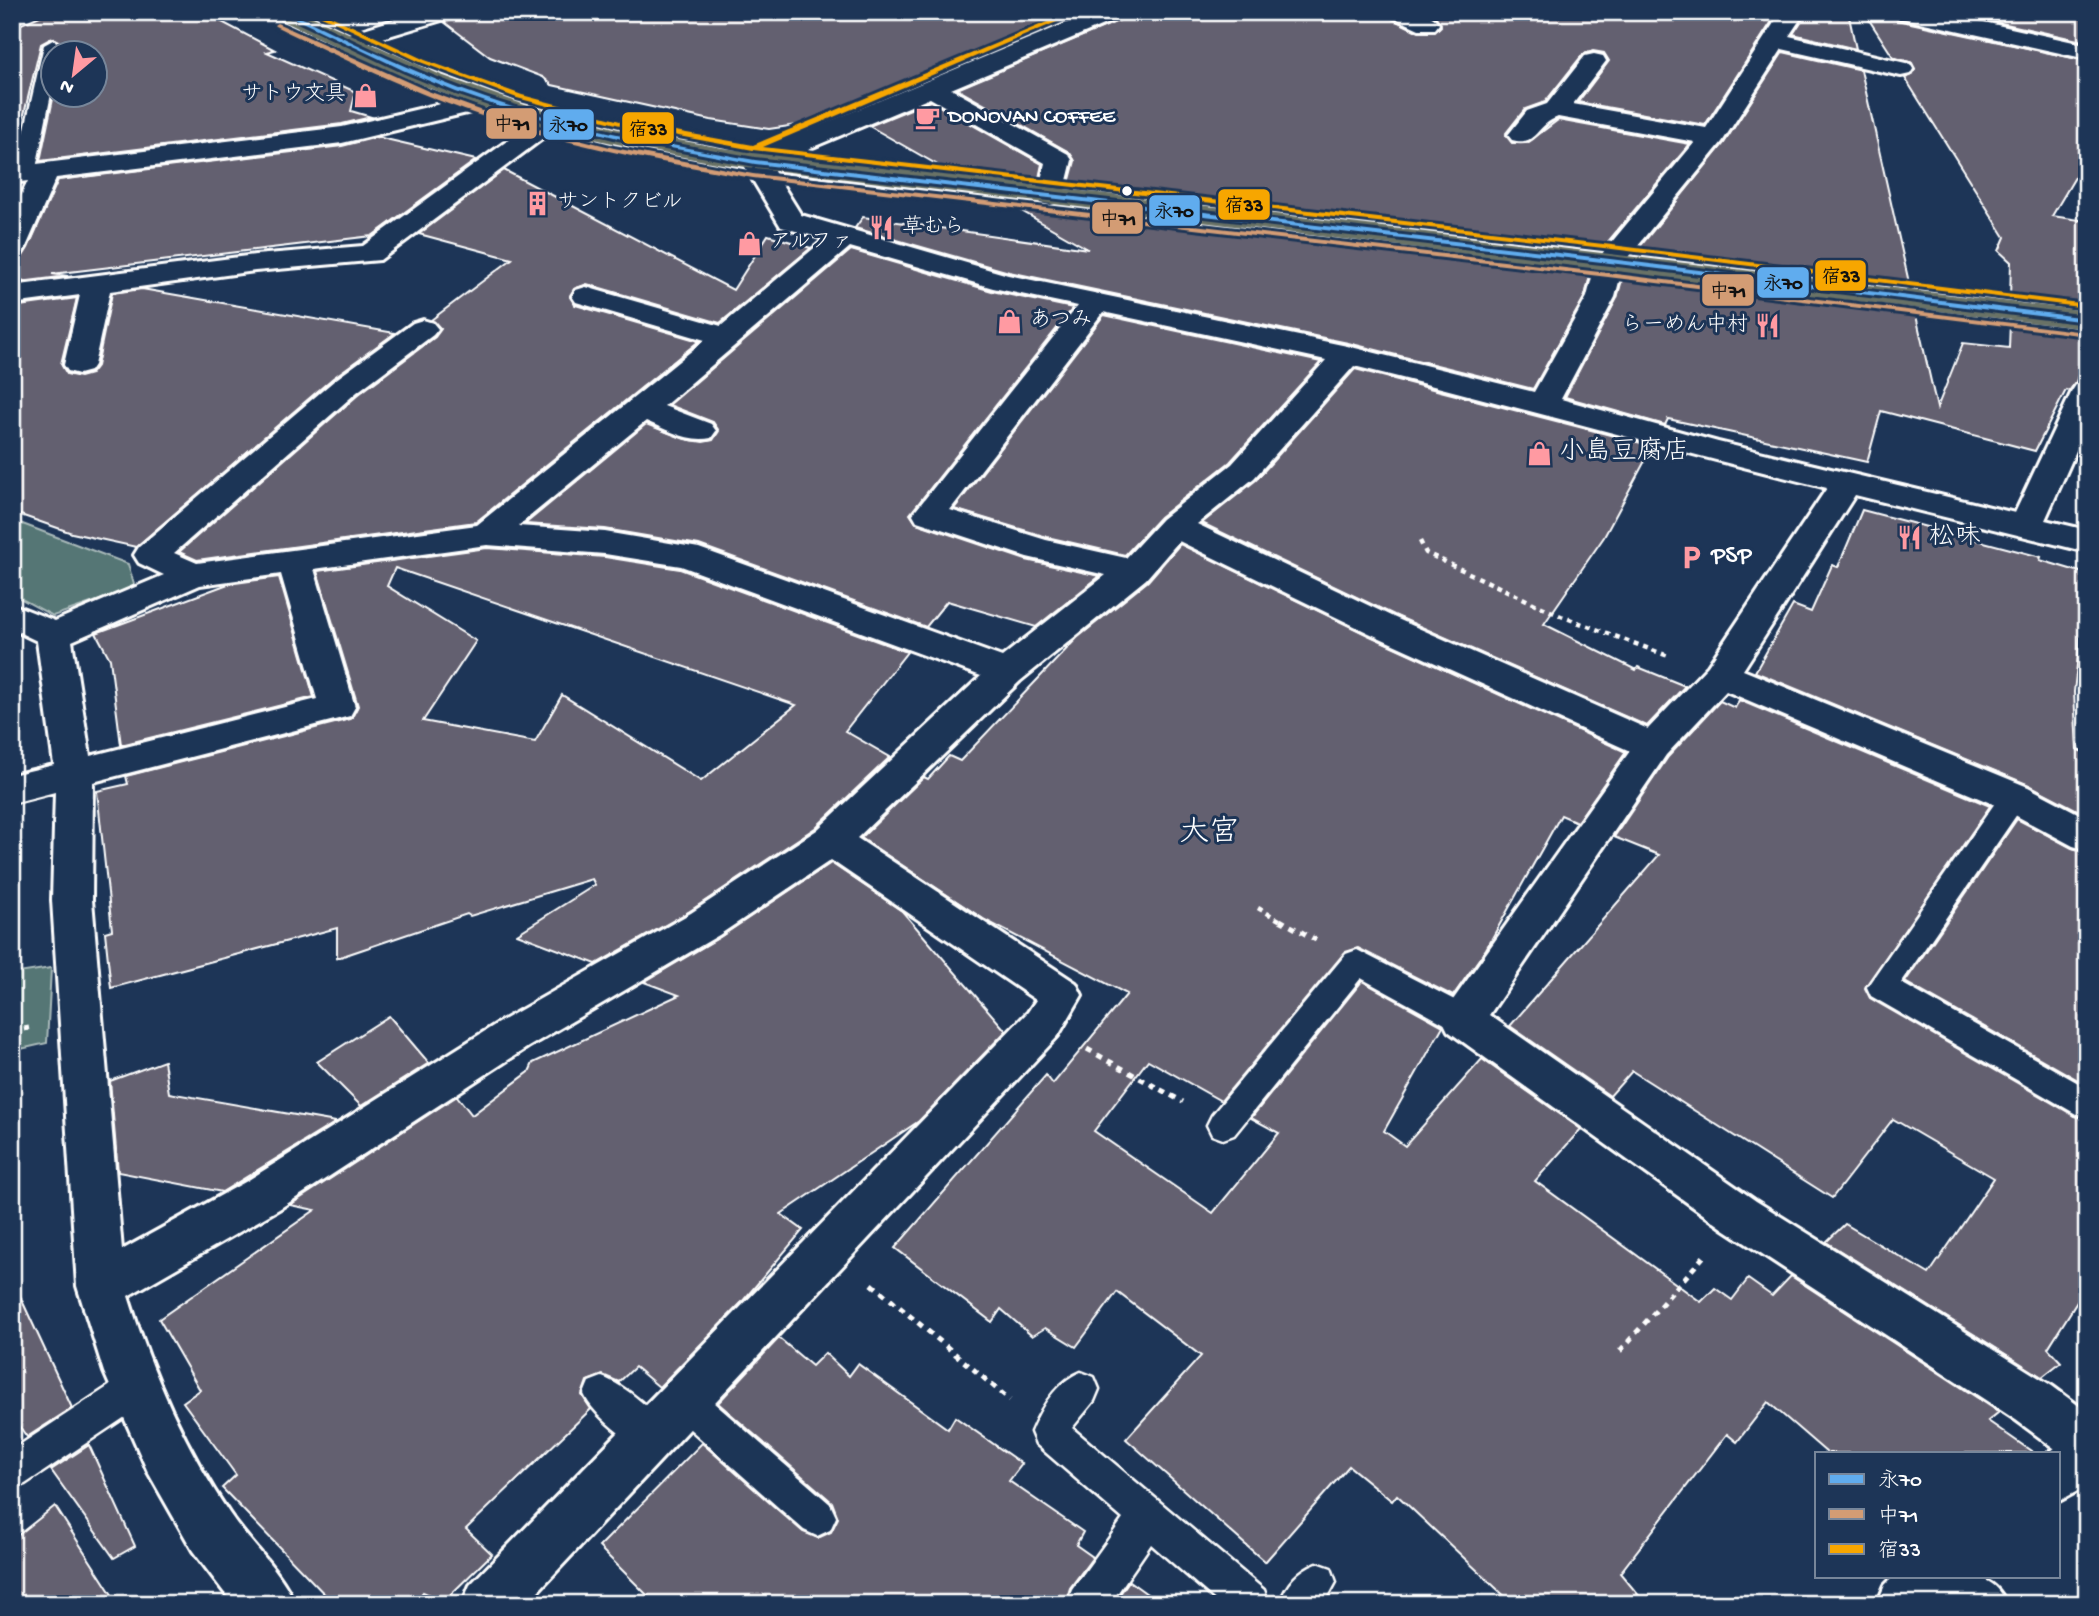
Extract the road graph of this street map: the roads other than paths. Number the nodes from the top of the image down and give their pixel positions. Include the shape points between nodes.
1 (283, 12) edge
2 (444, 12) edge
3 (1114, 12) edge
4 (1401, 12) edge
5 (1906, 12) edge
6 (1788, 13) edge
7 (1083, 17) edge
8 (1427, 24) dead end
9 (1775, 40) junction
10 (346, 41) junction
11 (2087, 52) edge
12 (1594, 61) dead end
13 (1901, 69) dead end
14 (932, 89) junction
15 (487, 101) junction
16 (40, 108) edge
17 (1556, 110) junction
18 (553, 119) junction
19 (1521, 135) dead end
20 (1713, 137) junction
21 (755, 162) junction
22 (27, 173) edge
23 (1050, 197) junction
24 (843, 238) junction
25 (12, 247) edge
26 (1610, 261) junction
27 (97, 284) junction
28 (12, 295) edge
29 (586, 296) dead end
30 (1097, 301) junction
31 (2087, 320) edge
32 (423, 329) dead end
33 (726, 337) junction
34 (1347, 355) junction
35 (79, 365) dead end
36 (2087, 391) edge
37 (1543, 404) junction
38 (642, 409) junction
39 (701, 431) dead end
40 (1846, 483) junction
41 (1174, 526) junction
42 (2025, 527) junction
43 (487, 534) junction
44 (2087, 541) edge
45 (295, 562) junction
46 (1134, 571) junction
47 (193, 575) junction
48 (12, 615) edge
49 (54, 635) junction
50 (1007, 671) junction
51 (1721, 675) junction
52 (1653, 746) junction
53 (74, 774) junction
54 (12, 789) edge
55 (2014, 797) junction
56 (2087, 836) edge
57 (831, 840) junction
58 (1463, 1019) junction
59 (2087, 1104) edge
60 (1223, 1125) road end
61 (101, 1286) junction
62 (1081, 1389) dead end
63 (136, 1390) junction
64 (602, 1394) dead end
65 (685, 1401) junction
66 (651, 1435) junction
67 (2087, 1442) edge
68 (2087, 1455) edge
69 (12, 1471) edge
70 (2060, 1475) edge
71 (1148, 1516) junction
72 (817, 1517) dead end
73 (1929, 1578) edge
74 (1950, 1578) edge
75 (268, 1604) edge
76 (489, 1604) edge
77 (1086, 1604) edge
78 (1250, 1604) edge
79 (1904, 1604) edge
80 (1988, 1604) edge

1 - 10 main road
2 - 10 street
3 - 7 street
4 - 8 street
5 - 11 street
6 - 9 street
7 - 14 street
9 - 13 street
9 - 20 street
10 - 15 main road
12 - 17 street
14 - 21 street
14 - 23 street via 1059,160
15 - 18 main road
15 - 22 street via 342,135
16 - 22 lane
17 - 19 street via 1536,116
17 - 20 street
18 - 21 main road via 677,149
18 - 27 street via 370,254 255,263
20 - 26 street
21 - 23 main road
21 - 24 street via 791,221
22 - 25 street
23 - 26 main road
24 - 30 street via 1003,282
24 - 33 street
26 - 31 main road
26 - 37 street via 1601,297
27 - 28 street
27 - 35 street
29 - 33 street
30 - 34 street
30 - 46 street via 929,514 1039,549
32 - 47 street via 346,386 151,555
33 - 38 street
34 - 37 street
34 - 41 street via 1256,476
36 - 42 street
37 - 40 street
38 - 39 street
38 - 43 street
40 - 42 street
40 - 51 street
41 - 46 street
41 - 52 street via 1381,625
42 - 44 street
43 - 45 street
43 - 50 street via 605,543 687,556
45 - 47 street
45 - 53 street via 337,707
46 - 50 street
47 - 49 street
48 - 49 street
49 - 53 street
50 - 57 street
51 - 52 street
51 - 55 street
52 - 58 street
53 - 54 street
53 - 61 street via 72,900
55 - 56 street
55 - 59 lane via 1882,987
57 - 61 street via 705,924 513,1035 263,1195
57 - 65 street via 1061,995 1043,1024
58 - 60 lane via 1357,962
58 - 67 street via 1740,1215 2034,1403
61 - 63 street via 118,1348
62 - 71 lane via 1049,1432
63 - 69 lane
63 - 75 street via 191,1505
64 - 66 lane
65 - 66 street
65 - 72 lane
66 - 76 street
68 - 70 street
71 - 77 lane
71 - 78 lane
73 - 79 street
74 - 80 lane

